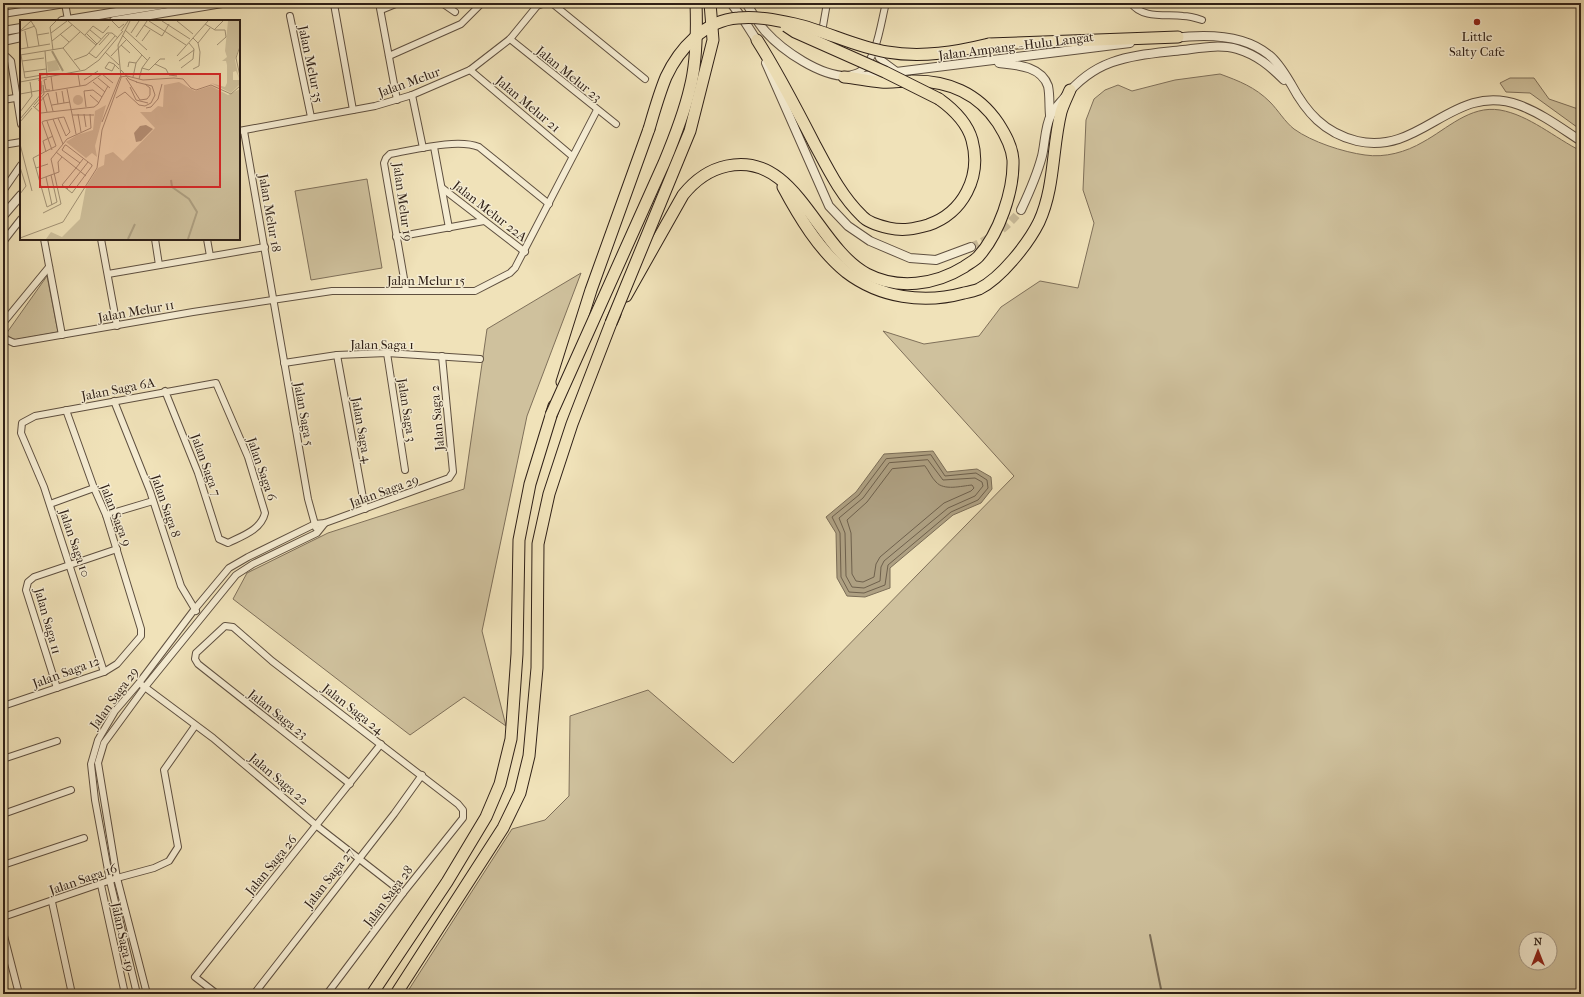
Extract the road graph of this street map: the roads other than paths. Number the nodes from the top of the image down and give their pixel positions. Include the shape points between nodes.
1 (171, 3) edge
2 (222, 3) edge
3 (379, 3) edge
4 (398, 3) edge
5 (442, 3) edge
6 (482, 3) edge
7 (545, 3) edge
8 (696, 3) edge
9 (710, 3) edge
10 (731, 3) edge
11 (746, 3) edge
12 (827, 3) edge
13 (886, 3) edge
14 (1131, 3) edge
15 (65, 4) edge
16 (334, 4) dead end
17 (196, 5) edge
18 (381, 10) junction
19 (456, 12) dead end
20 (3, 14) edge
21 (290, 16) dead end
22 (65, 20) edge
23 (119, 20) edge
24 (1202, 20) dead end
25 (780, 22) junction
26 (823, 26) dead end
27 (20, 28) edge
28 (3, 31) edge
29 (1178, 37) junction
30 (20, 38) edge
31 (510, 39) junction
32 (757, 40) junction
33 (3, 41) edge
34 (875, 46) junction
35 (389, 56) junction
36 (5, 57) edge
37 (986, 62) junction
38 (470, 70) junction
39 (900, 73) junction
40 (844, 76) junction
41 (645, 79) dead end
42 (1070, 90) junction
43 (1295, 91) junction
44 (412, 95) junction
45 (19, 97) edge
46 (3, 100) edge
47 (397, 100) junction
48 (20, 110) edge
49 (353, 110) junction
50 (596, 110) junction
51 (1050, 115) junction
52 (311, 117) junction
53 (616, 124) dead end
54 (242, 131) edge
55 (1581, 141) edge
56 (20, 142) edge
57 (3, 145) edge
58 (434, 147) junction
59 (423, 148) junction
60 (572, 156) junction
61 (20, 166) edge
62 (778, 177) junction
63 (442, 188) junction
64 (3, 191) edge
65 (20, 196) edge
66 (549, 204) junction
67 (1021, 210) tunnel mouth
68 (3, 216) edge
69 (20, 221) edge
70 (484, 221) junction
71 (449, 228) junction
72 (396, 237) junction
73 (44, 240) edge
74 (101, 240) edge
75 (155, 240) edge
76 (207, 240) edge
77 (3, 242) edge
78 (265, 247) junction
79 (971, 247) tunnel mouth
80 (525, 252) junction
81 (210, 256) junction
82 (159, 265) junction
83 (49, 267) junction
84 (108, 274) junction
85 (406, 290) junction
86 (274, 299) junction
87 (3, 323) edge
88 (611, 323) junction
89 (117, 326) junction
90 (62, 335) junction
91 (3, 338) edge
92 (387, 353) junction
93 (337, 355) junction
94 (442, 356) junction
95 (480, 358) dead end
96 (284, 363) junction
97 (219, 387) joint
98 (165, 391) junction
99 (114, 401) junction
100 (66, 410) junction
101 (551, 415) junction
102 (22, 424) joint
103 (405, 470) dead end
104 (449, 478) joint
105 (94, 488) junction
106 (153, 501) junction
107 (50, 504) junction
108 (365, 509) junction
109 (106, 515) junction
110 (325, 523) junction
111 (315, 524) junction
112 (317, 533) junction
113 (228, 543) joint
114 (117, 549) junction
115 (71, 564) junction
116 (194, 610) junction
117 (202, 615) junction
118 (228, 625) joint
119 (141, 629) joint
120 (104, 672) junction
121 (139, 684) junction
122 (145, 687) junction
123 (57, 688) junction
124 (3, 706) edge
125 (195, 726) junction
126 (57, 741) dead end
127 (381, 744) junction
128 (3, 759) edge
129 (422, 775) junction
130 (350, 784) junction
131 (72, 790) dead end
132 (463, 810) joint
133 (3, 814) edge
134 (317, 826) junction
135 (84, 838) dead end
136 (359, 858) junction
137 (3, 865) edge
138 (117, 878) junction
139 (110, 881) junction
140 (101, 885) junction
141 (403, 893) junction
142 (52, 902) junction
143 (3, 917) edge
144 (3, 932) edge
145 (19, 994) edge
146 (72, 994) edge
147 (124, 994) edge
148 (137, 994) edge
149 (147, 994) edge
150 (217, 994) edge
151 (254, 994) edge
152 (327, 994) edge
153 (372, 994) edge
154 (396, 994) edge

1 - 22 street
2 - 17 street
3 - 18 street
4 - 18 street
5 - 19 street
6 - 35 street via 461,24
7 - 31 street, Jalan Melur via 538,6
7 - 41 street via 553,4
8 - 101 highway, bridge via 697,39 691,87 679,127
9 - 88 highway, bridge via 713,40 690,131
10 - 32 street
11 - 40 street, Jalan Ampang - Hulu Langat via 765,32 786,50 813,67
12 - 26 street
13 - 34 street
14 - 24 street via 1135,9 1155,15 1185,16
15 - 20 street
15 - 22 street
16 - 49 street
17 - 23 street
18 - 35 street
21 - 52 street, Jalan Melur 35
25 - 29 highway, bridge via 795,24 861,46 908,55 960,51 989,44
25 - 32 highway, bridge via 795,32 885,72 952,108 964,123 972,140 971,182 956,210 933,223 915,229 900,230 881,226 863,218 839,188 776,69
25 - 101 highway, bridge via 749,17 718,23 701,32 676,59 666,77 591,290
27 - 28 street
29 - 37 street, Jalan Ampang - Hulu Langat
29 - 43 street, Jalan Ampang - Hulu Langat via 1222,37 1254,46 1269,55 1280,66
30 - 33 street
31 - 38 street, Jalan Melur
31 - 50 street, Jalan Melur 23
32 - 79 street via 829,206 848,226 870,241 910,258 936,260
34 - 39 street via 879,58
34 - 40 street via 870,60 861,71
35 - 47 street
36 - 45 street via 11,61
37 - 39 street, Jalan Ampang - Hulu Langat
37 - 51 street via 1023,65 1039,73 1048,86
38 - 44 street, Jalan Melur
38 - 60 street, Jalan Melur 21
39 - 40 street, Jalan Ampang - Hulu Langat
40 - 62 highway via 881,82 939,83 966,91 989,109 1007,137 1013,159 1012,187 991,238 977,258 954,273 923,284 894,283 867,274 840,253 803,202
42 - 43 street, Jalan Ampang - Hulu Langat via 1102,65 1131,56 1214,47 1235,48 1253,55 1270,66
42 - 51 street, Jalan Ampang - Hulu Langat
42 - 62 highway via 1061,111 1047,203 1038,223 1002,271 979,289 934,299 909,298 873,288 846,272 821,246 794,207
43 - 55 street, Jalan Ampang - Hulu Langat via 1304,107 1324,127 1339,135 1371,143 1396,141 1455,109 1473,103 1502,101 1518,104 1538,114
44 - 47 street, Jalan Melur
44 - 59 street
45 - 46 street
45 - 48 street
47 - 49 street, Jalan Melur
49 - 52 street, Jalan Melur
50 - 53 street, Jalan Melur 23
50 - 60 street, Jalan Melur 15
51 - 67 street, Jalan Ampang - Hulu Langat via 1042,157
52 - 54 street, Jalan Melur
54 - 78 street, Jalan Melur 18
56 - 57 street
58 - 59 street, Jalan Melur 19
58 - 63 street
58 - 66 street, Jalan Melur 19 via 470,144 479,148
59 - 72 street, Jalan Melur 19 via 390,154 384,163
60 - 66 street, Jalan Melur 15
61 - 64 street
62 - 88 highway, bridge via 750,164 731,165 706,173 693,183 683,195
63 - 70 street, Jalan Melur 22A
63 - 71 street
65 - 68 street
66 - 80 street, Jalan Melur 15
69 - 77 street
70 - 71 street
70 - 80 street, Jalan Melur 22A
71 - 72 street
72 - 85 street, Jalan Melur 19
73 - 83 street
74 - 84 street
75 - 82 street
76 - 81 street
78 - 81 street
78 - 86 street, Jalan Melur 18
80 - 85 street, Jalan Melur 15 via 510,273 475,291
81 - 82 street
82 - 84 street
83 - 87 street
83 - 90 street
84 - 89 street
85 - 86 street, Jalan Melur 15 via 332,291
86 - 89 street, Jalan Melur 11
86 - 96 street, Jalan Saga 5
88 - 154 highway via 572,424 549,494 538,544 537,668 529,756 520,792 504,828
89 - 90 street, Jalan Melur 11
90 - 91 street, Jalan Melur 11 via 14,343
92 - 93 street, Jalan Saga 1
92 - 94 street, Jalan Saga 1
92 - 103 street, Jalan Saga 3
93 - 96 street, Jalan Saga 1
93 - 108 street, Jalan Saga 4
94 - 95 street, Jalan Saga 1
94 - 104 street, Jalan Saga 2 via 453,472
96 - 111 street, Jalan Saga 5 via 308,499
97 - 98 street, Jalan Saga 6A via 216,383 211,383
97 - 113 street, Jalan Saga 6 via 248,458 265,513 259,526
98 - 99 street, Jalan Saga 6A
98 - 113 street, Jalan Saga 7 via 198,474 219,539
99 - 100 street, Jalan Saga 6A
99 - 106 street, Jalan Saga 8
100 - 102 street, Jalan Saga 6A via 35,416
100 - 105 street, Jalan Saga 9
101 - 153 highway via 530,484 520,540 517,654 511,739 500,784 486,816 447,882
102 - 107 street, Jalan Saga 10 via 21,432
104 - 108 street, Jalan Saga 29
105 - 107 street
105 - 109 street, Jalan Saga 9
106 - 109 street
106 - 116 street, Jalan Saga 8 via 181,586
107 - 115 street, Jalan Saga 10
108 - 110 street, Jalan Saga 29
109 - 114 street, Jalan Saga 9
110 - 111 street, Jalan Saga 29
110 - 112 street, Jalan Saga 29
111 - 112 street, Jalan Saga 5
111 - 116 street, Jalan Saga 29 via 230,568
112 - 117 street, Jalan Saga 29 via 236,575
114 - 115 street
114 - 119 street, Jalan Saga 9
115 - 120 street, Jalan Saga 10
115 - 123 street, Jalan Saga 11 via 34,577 28,582 26,590
116 - 117 street, Jalan Saga 8
116 - 121 street, Jalan Saga 29
117 - 122 street, Jalan Saga 29
118 - 127 street, Jalan Saga 24
118 - 130 street, Jalan Saga 23 via 196,653 195,659 198,664
119 - 120 street, Jalan Saga 12 via 138,641 117,664
120 - 123 street, Jalan Saga 12
121 - 122 street, Jalan Saga 22
121 - 139 street, Jalan Saga 29 via 115,711 98,740 91,764
122 - 125 street, Jalan Saga 22
122 - 138 street, Jalan Saga 29 via 104,743 98,763
123 - 124 street, Jalan Saga 12
125 - 134 street, Jalan Saga 22 via 257,774
125 - 138 street, Jalan Saga 16 via 164,770 178,847 169,861
126 - 128 street
127 - 129 street, Jalan Saga 24
127 - 130 street, Jalan Saga 26
129 - 132 street, Jalan Saga 24
129 - 136 street, Jalan Saga 27
130 - 134 street, Jalan Saga 26
131 - 133 street
132 - 141 street, Jalan Saga 28 via 463,818
134 - 136 street, Jalan Saga 22
134 - 150 street, Jalan Saga 26 via 195,977
135 - 137 street
136 - 141 street, Jalan Saga 22
136 - 151 street, Jalan Saga 27
138 - 139 street, Jalan Saga 16
138 - 149 street, Jalan Saga 29
139 - 140 street, Jalan Saga 16
139 - 148 street, Jalan Saga 29
140 - 142 street, Jalan Saga 16
140 - 147 street, Jalan Saga 19
141 - 152 street, Jalan Saga 28
142 - 143 street, Jalan Saga 16
142 - 146 street
144 - 145 street

